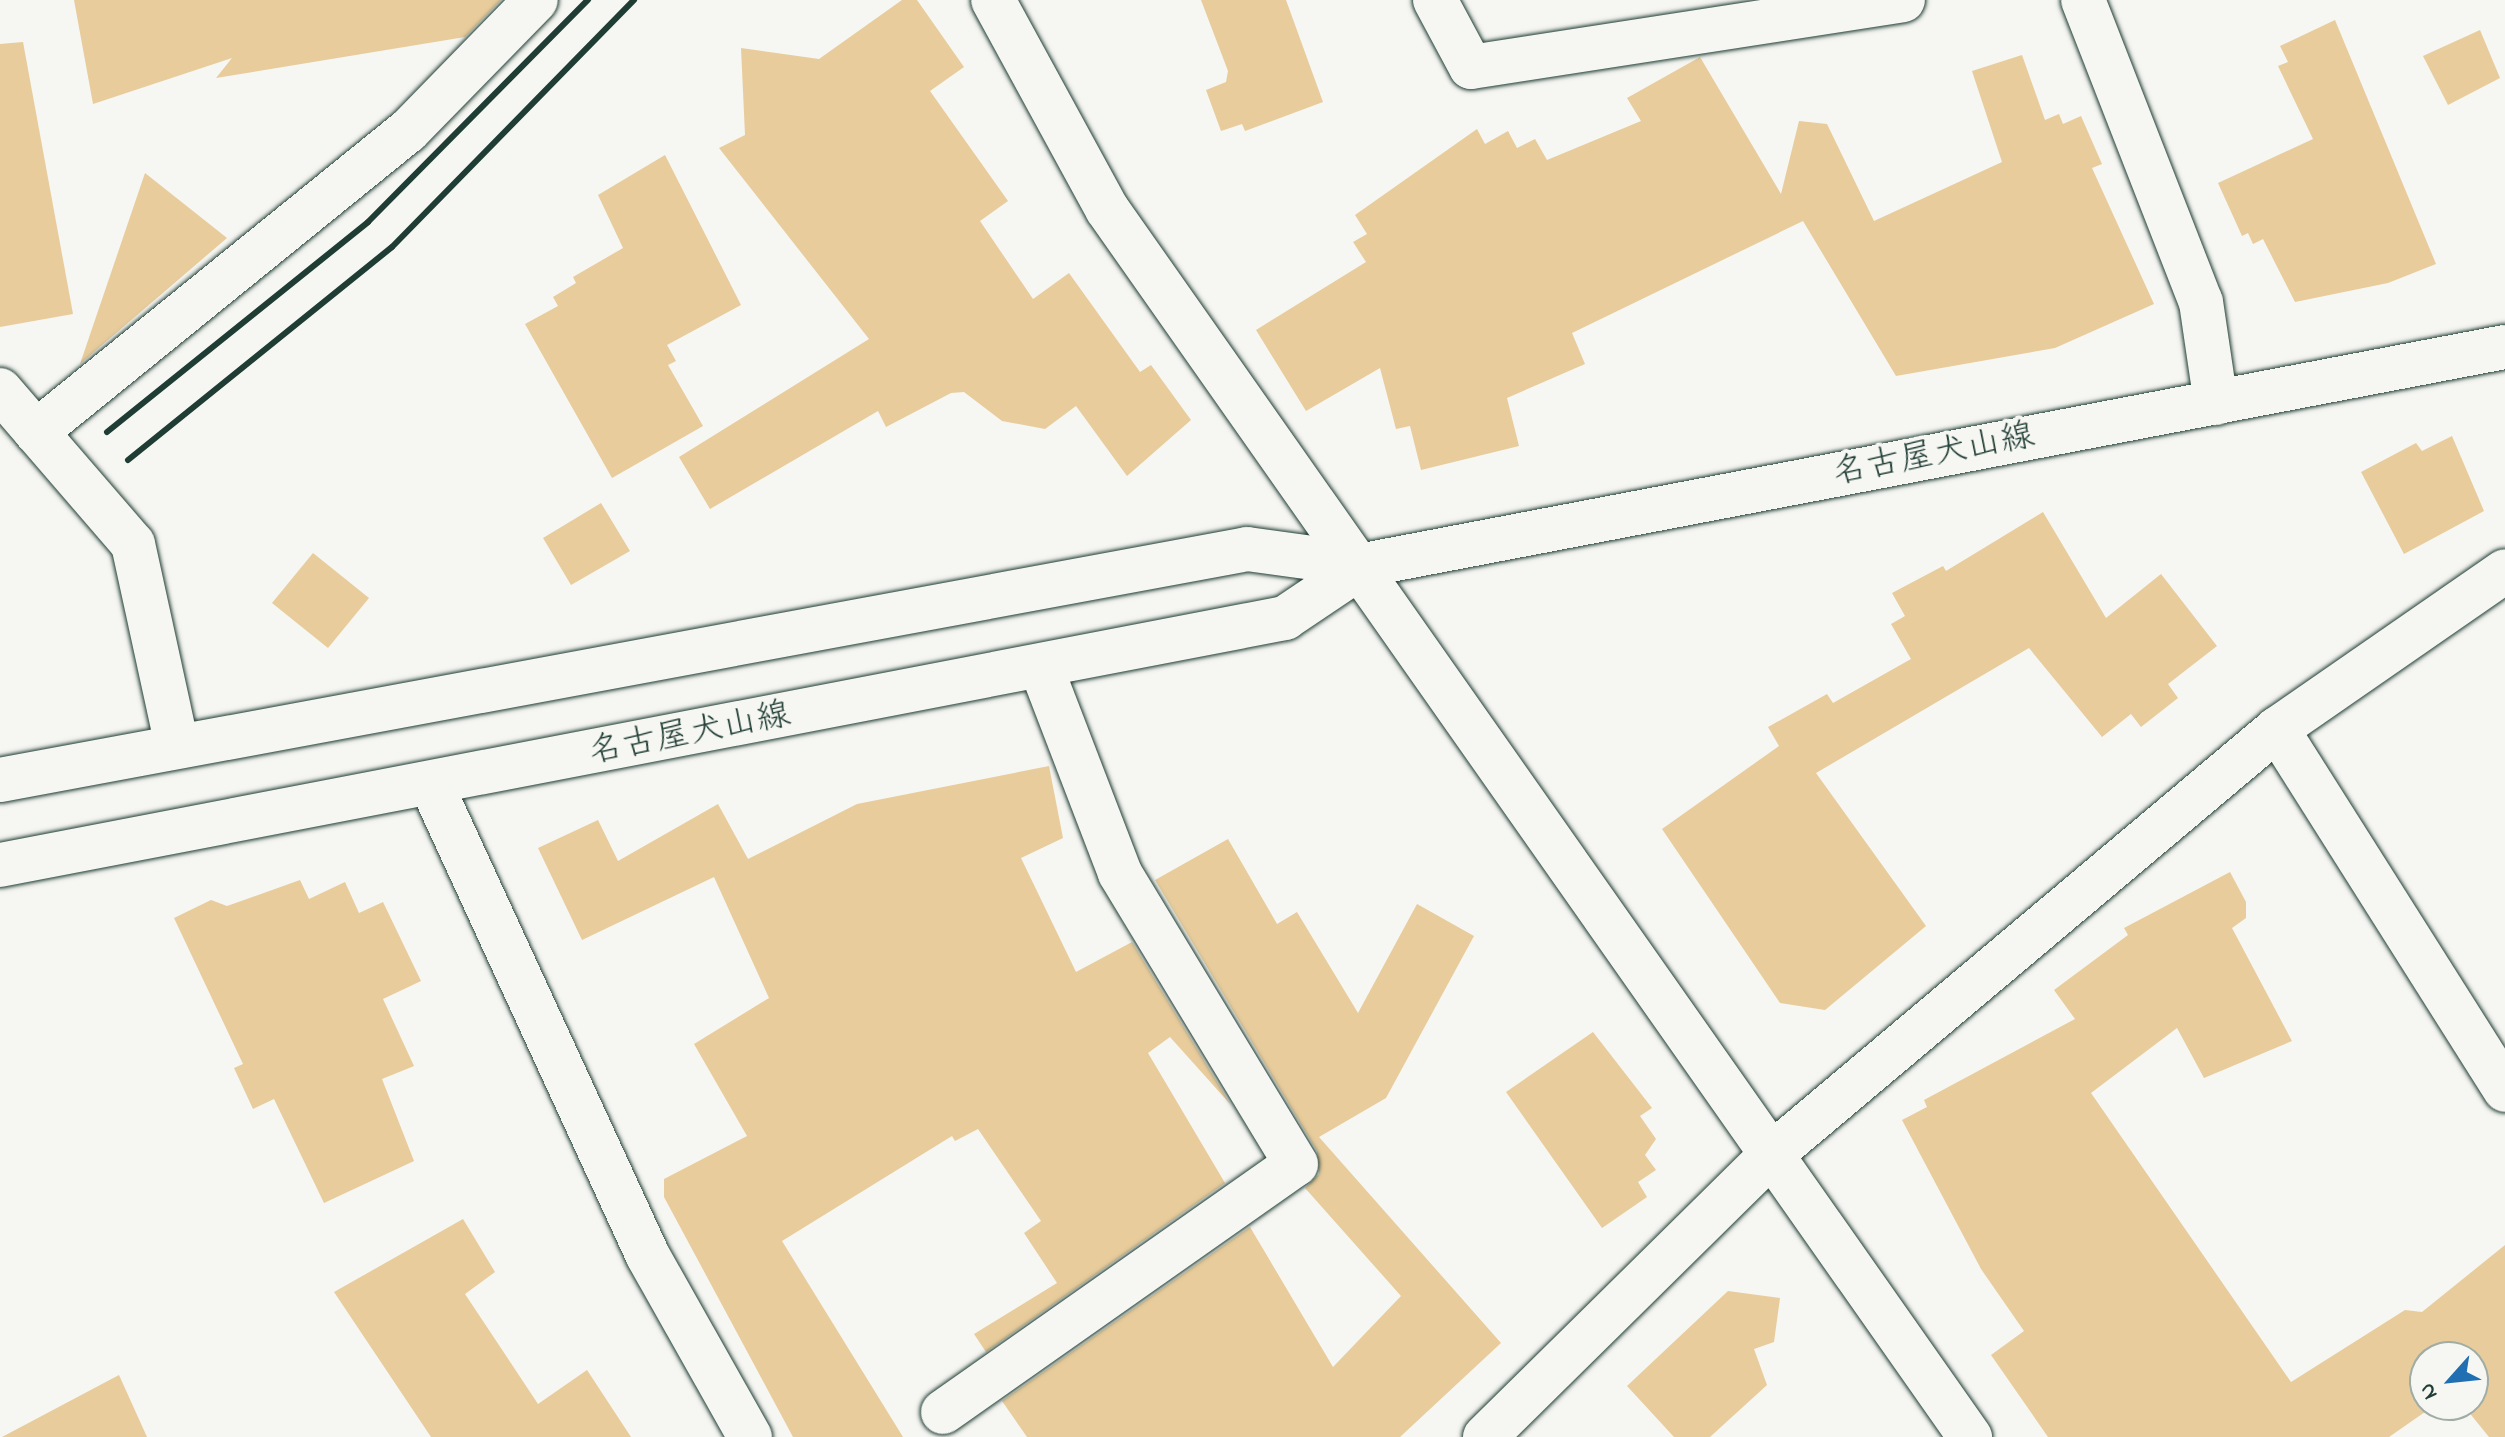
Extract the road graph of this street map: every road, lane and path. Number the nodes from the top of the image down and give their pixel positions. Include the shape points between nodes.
1 (993, 0) edge
2 (1435, 0) edge
3 (1903, 0) edge
4 (2083, 0) edge
5 (533, 1) edge
6 (2505, 347) edge
7 (0, 390) edge
8 (2216, 403) junction
9 (36, 432) junction
10 (1364, 565) junction
11 (2505, 571) edge
12 (1042, 670) junction
13 (2277, 729) junction
14 (177, 746) junction
15 (0, 780) edge
16 (431, 784) junction
17 (0, 865) edge
18 (2505, 1090) edge
19 (1772, 1154) junction
20 (943, 1412) dead end
21 (750, 1437) edge
22 (1485, 1437) edge
23 (1970, 1437) edge

1 - 10 street via 1107,209
2 - 3 street via 1471,67
4 - 8 street via 2201,302
5 - 9 street via 396,141
6 - 8 street, 名古屋犬山線
7 - 9 street
8 - 10 street, 名古屋犬山線
9 - 14 street via 133,544
10 - 12 street, 名古屋犬山線 via 1285,618
10 - 14 street, 名古屋犬山線 via 1247,549
10 - 19 street
11 - 13 street
12 - 16 street, 名古屋犬山線
12 - 20 street via 1120,873 1296,1164
13 - 18 street
13 - 19 street
14 - 15 street, 名古屋犬山線
16 - 17 street, 名古屋犬山線
16 - 21 street via 648,1256
19 - 22 street
19 - 23 street

